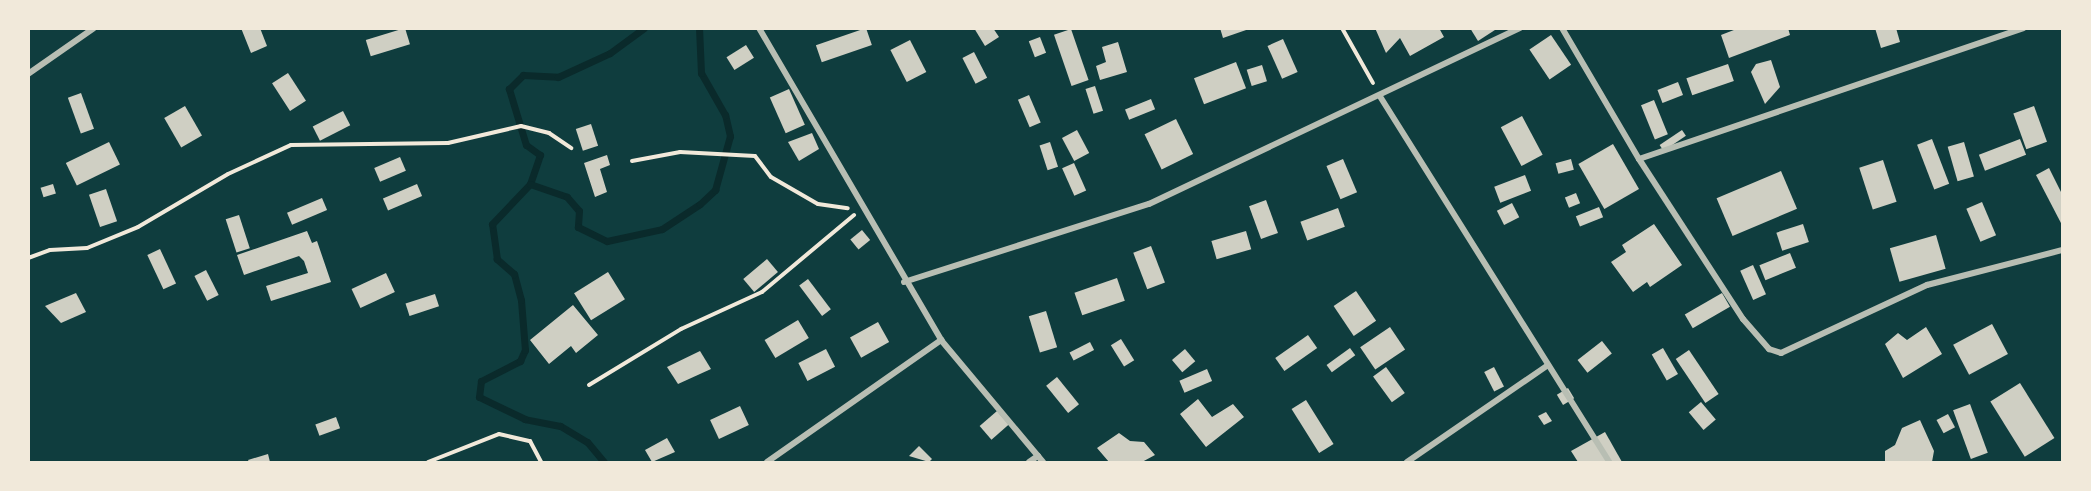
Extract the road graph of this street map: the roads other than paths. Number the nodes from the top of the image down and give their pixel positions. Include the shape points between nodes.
1 (94, 28) edge
2 (759, 28) edge
3 (1520, 28) edge
4 (1562, 28) edge
5 (2024, 28) edge
6 (28, 75) edge
7 (1381, 98) junction
8 (1639, 159) junction
9 (2062, 250) edge
10 (904, 282) junction
11 (941, 340) junction
12 (1548, 365) junction
13 (1038, 456) junction
14 (766, 462) edge
15 (1029, 462) edge
16 (1044, 462) edge
17 (1407, 462) edge
18 (1609, 462) edge

1 - 6 street
2 - 10 street
3 - 7 street
4 - 8 street
5 - 8 street
7 - 10 street via 1149,204
7 - 12 street
8 - 9 street via 1743,319 1769,349 1782,353 1927,285
10 - 11 street
11 - 13 street
11 - 14 street
12 - 17 street
12 - 18 street
13 - 15 street
13 - 16 street

